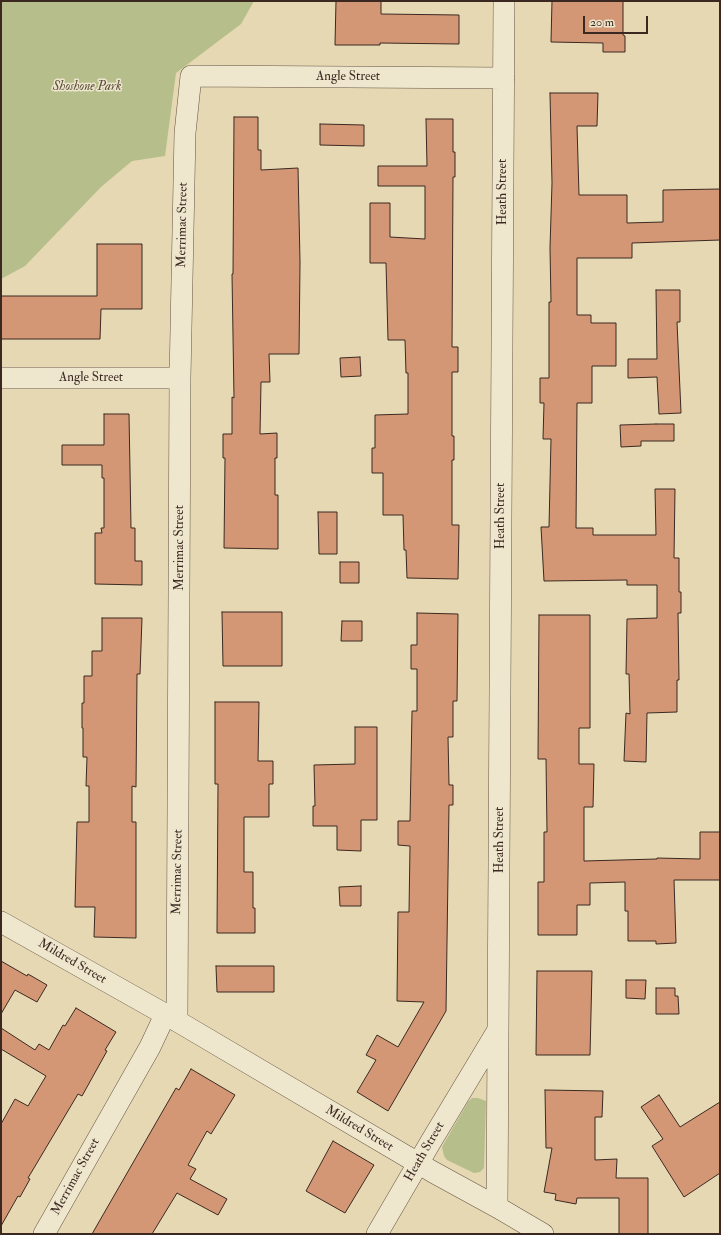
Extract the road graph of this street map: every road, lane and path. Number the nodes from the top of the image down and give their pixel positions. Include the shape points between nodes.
1 (504, 1) edge
2 (191, 76) joint
3 (504, 78) junction
4 (1, 378) edge
5 (180, 378) junction
6 (1, 922) edge
7 (171, 1018) junction
8 (498, 1030) junction
9 (418, 1163) junction
10 (498, 1207) junction
11 (44, 1234) edge
12 (377, 1234) edge
13 (543, 1234) edge

1 - 3 street, Heath Street
2 - 3 street, Angle Street
2 - 5 street, Merrimac Street via 185,132
3 - 8 street, Heath Street
4 - 5 street, Angle Street
5 - 7 street, Merrimac Street
6 - 7 street, Mildred Street
7 - 9 street, Mildred Street
7 - 11 street, Merrimac Street via 150,1047
8 - 9 street, Heath Street
8 - 10 street, Heath Street
9 - 10 street, Mildred Street
9 - 12 street, Heath Street
10 - 13 street, Mildred Street

